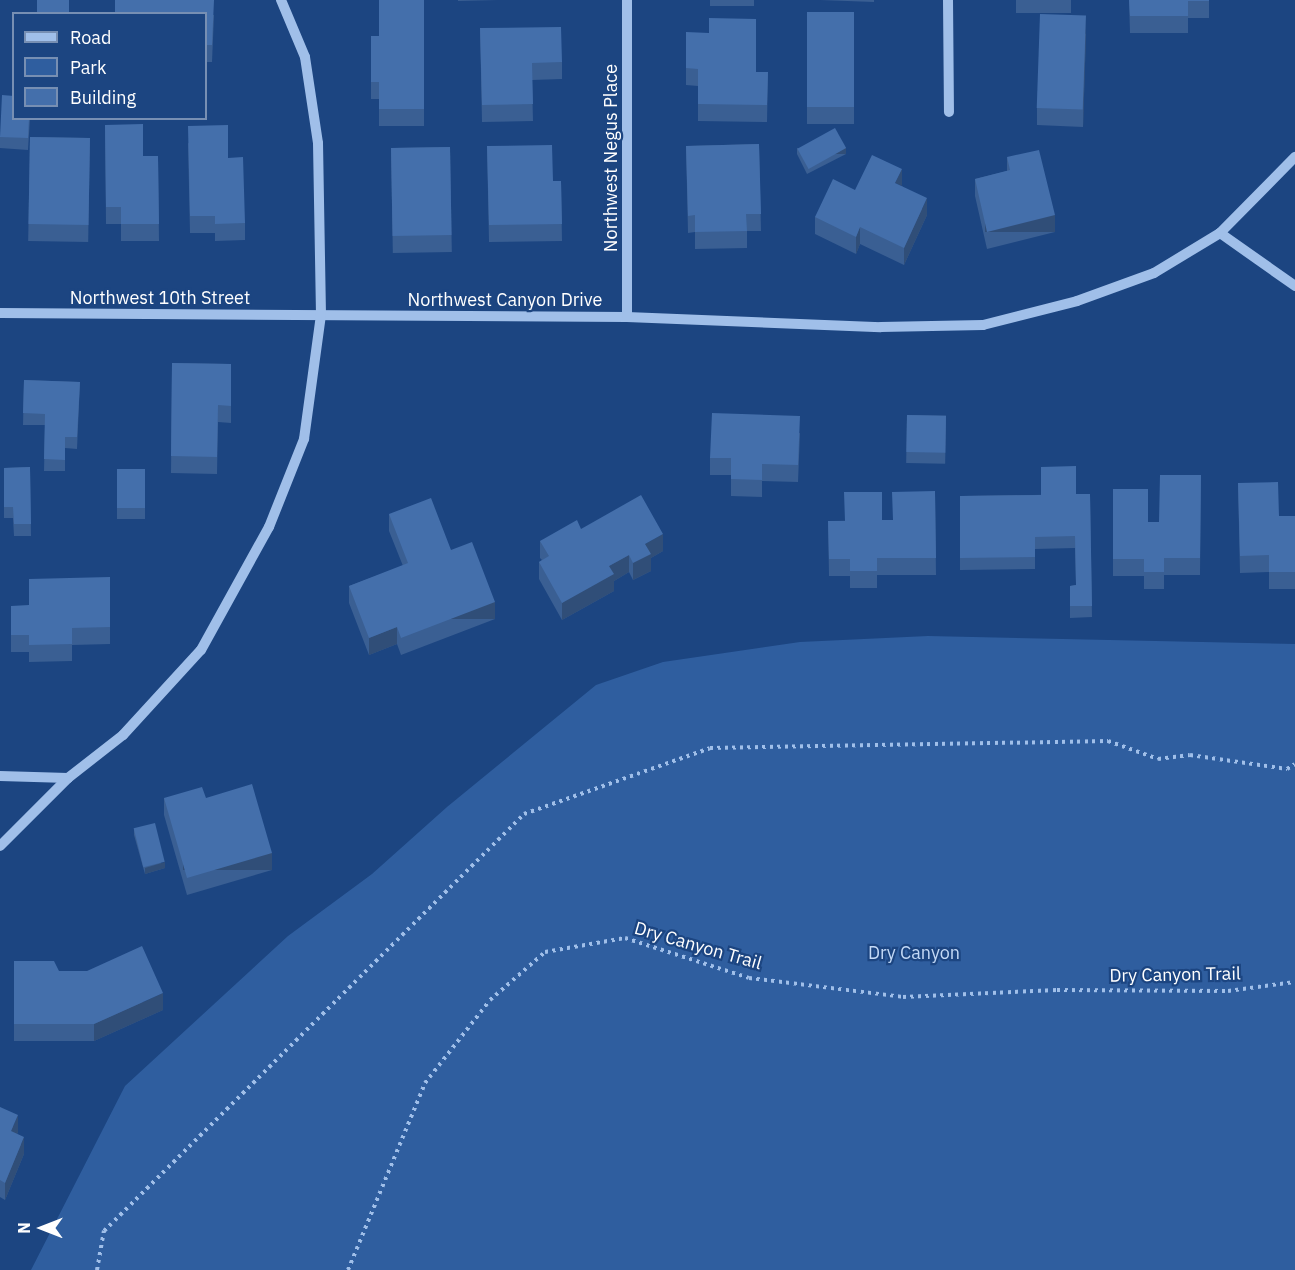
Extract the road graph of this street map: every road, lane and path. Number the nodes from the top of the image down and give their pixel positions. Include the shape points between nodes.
1 (281, 0) edge
2 (627, 0) edge
3 (948, 0) edge
4 (949, 112) dead end
5 (1295, 157) edge
6 (1220, 233) junction
7 (1295, 285) edge
8 (0, 314) edge
9 (321, 315) junction
10 (627, 317) junction
11 (1295, 764) edge
12 (0, 776) edge
13 (68, 778) junction
14 (0, 846) edge
15 (1295, 982) edge
16 (97, 1270) edge
17 (348, 1270) edge

1 - 9 street via 305,57 318,143
2 - 10 street, Northwest Negus Place
3 - 4 street
5 - 6 street, Northwest Canyon Drive
6 - 7 street
6 - 10 street, Northwest Canyon Drive via 1154,273 1077,301 983,325 881,327
8 - 9 street, Northwest 10th Street
9 - 10 street, Northwest Canyon Drive
9 - 13 street via 304,439 269,527 201,650 123,735
11 - 16 path via 1287,769 1190,755 1158,759 1108,741 710,748 524,814 104,1232
12 - 13 street
13 - 14 street
15 - 17 path, Dry Canyon Trail via 1228,991 1057,990 903,997 749,978 625,938 546,952 490,1000 425,1083

